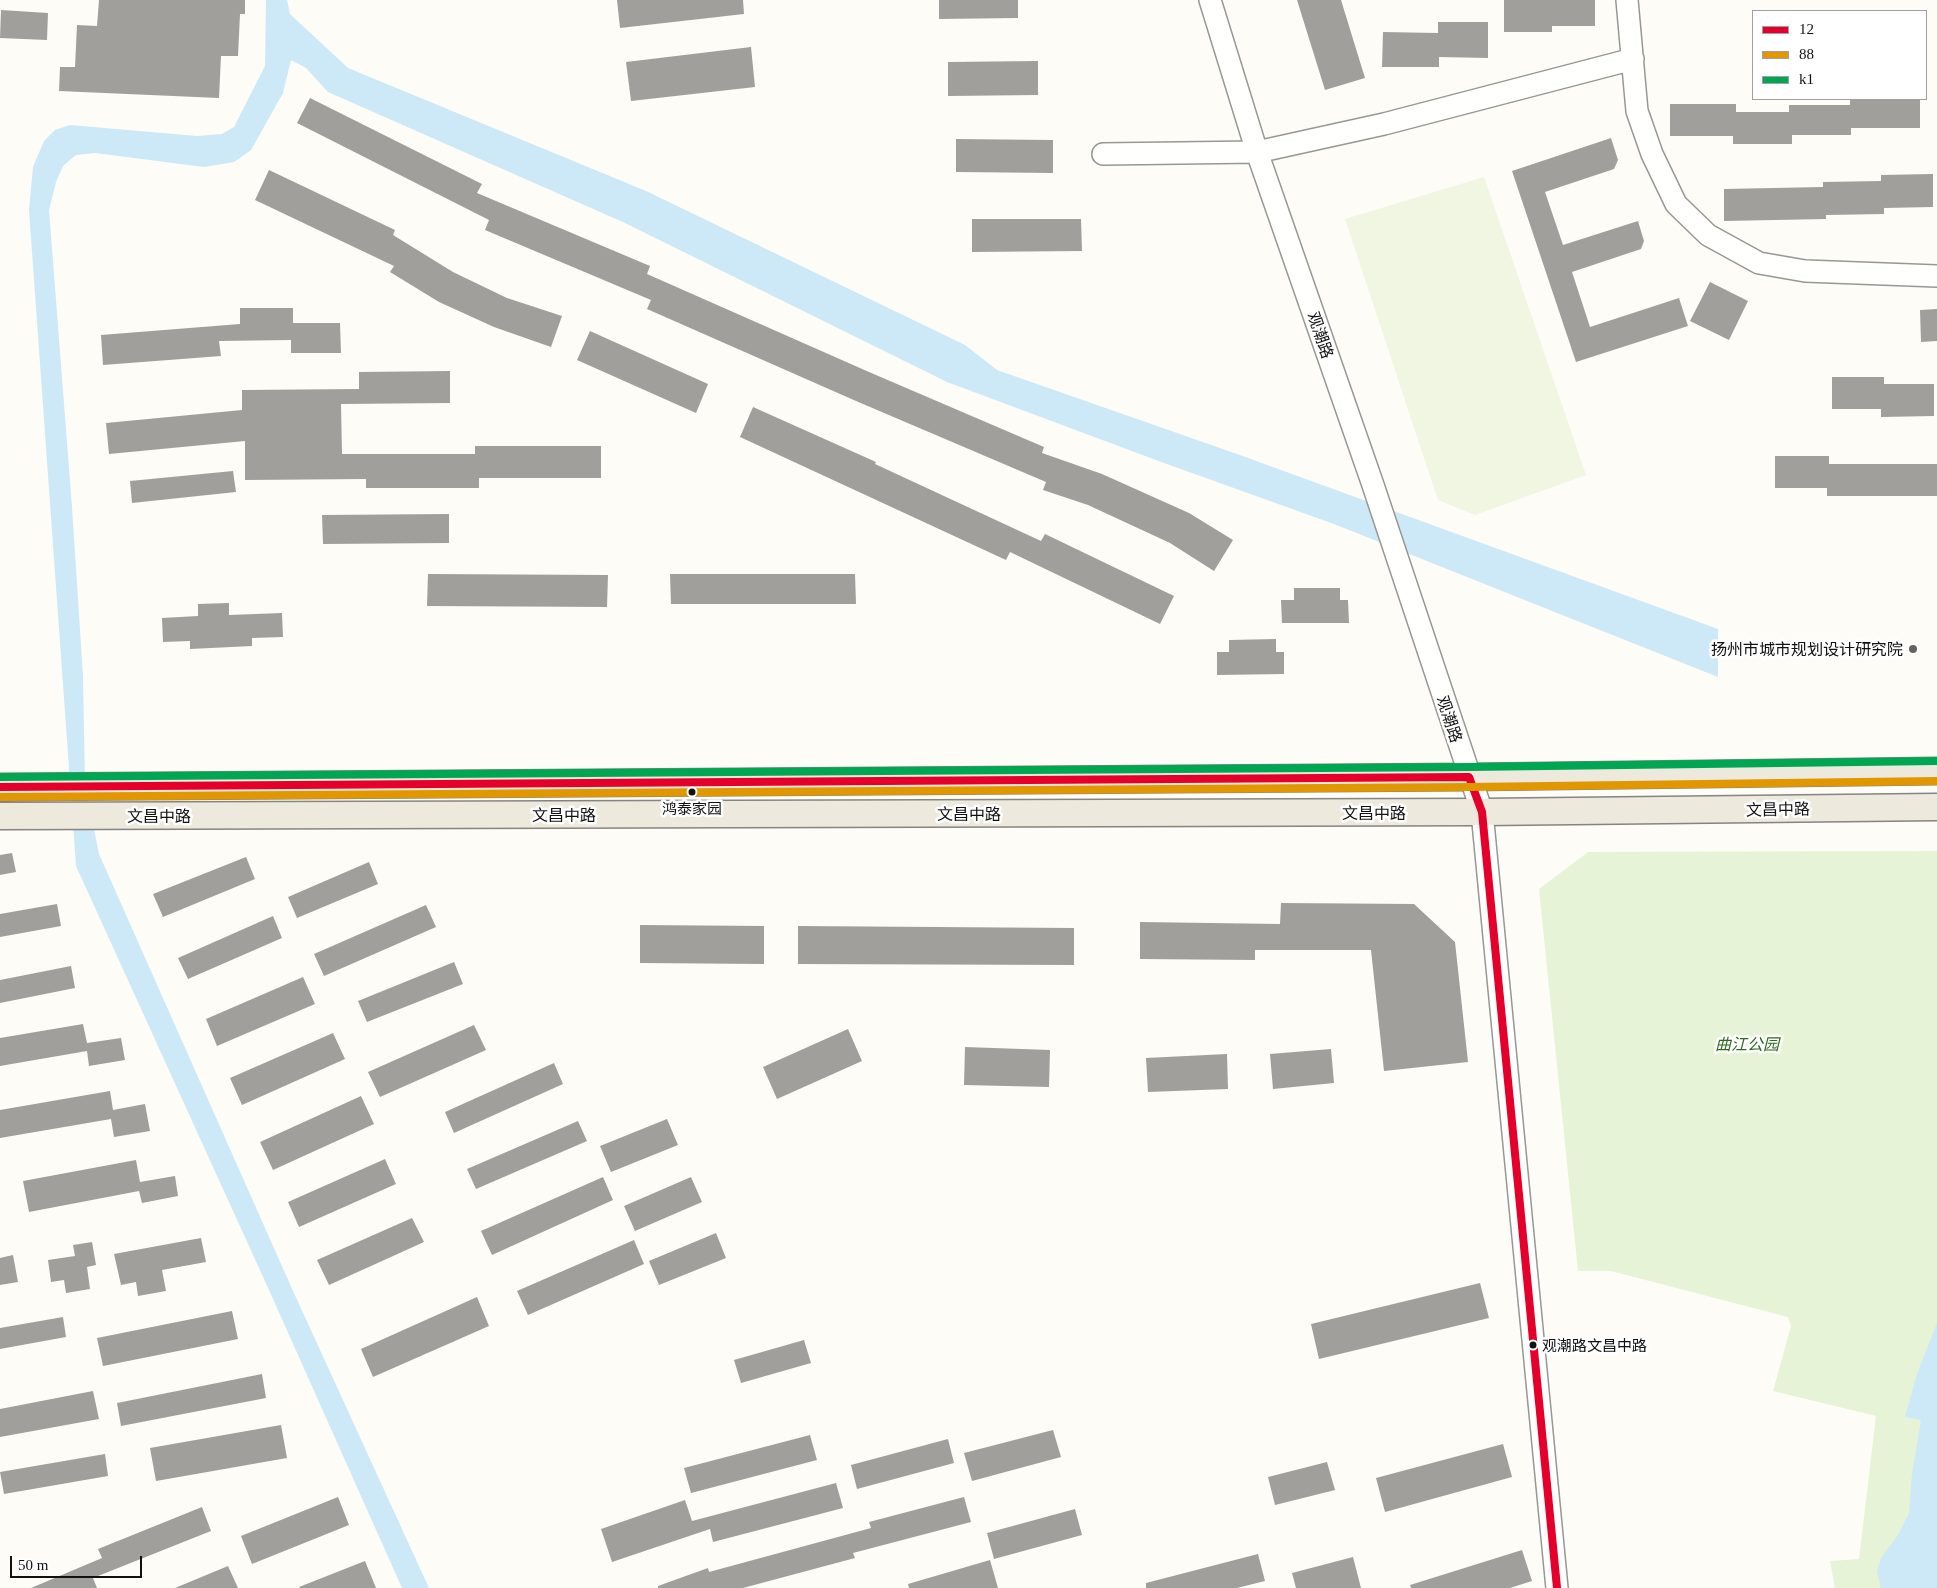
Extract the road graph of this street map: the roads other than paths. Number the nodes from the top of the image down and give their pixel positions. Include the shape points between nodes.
1 (1210, 0) edge
2 (1627, 0) edge
3 (1633, 59) junction
4 (1257, 152) junction
5 (1103, 154) dead end
6 (1937, 276) edge
7 (1937, 771) edge
8 (1469, 776) junction
9 (0, 787) edge
10 (1937, 807) edge
11 (1482, 812) junction
12 (0, 816) edge
13 (1557, 1588) edge

1 - 4 street, 观潮路
2 - 3 street
3 - 4 street via 1384,124
3 - 6 street via 1637,110 1652,154 1676,204 1708,235 1759,263 1796,270
4 - 5 street
4 - 8 street, 观潮路 via 1404,576
7 - 8 main road, 文昌中路
8 - 9 main road, 文昌中路
8 - 11 street, 观潮路
10 - 11 main road, 文昌中路
11 - 12 main road, 文昌中路
11 - 13 street, 观潮路

